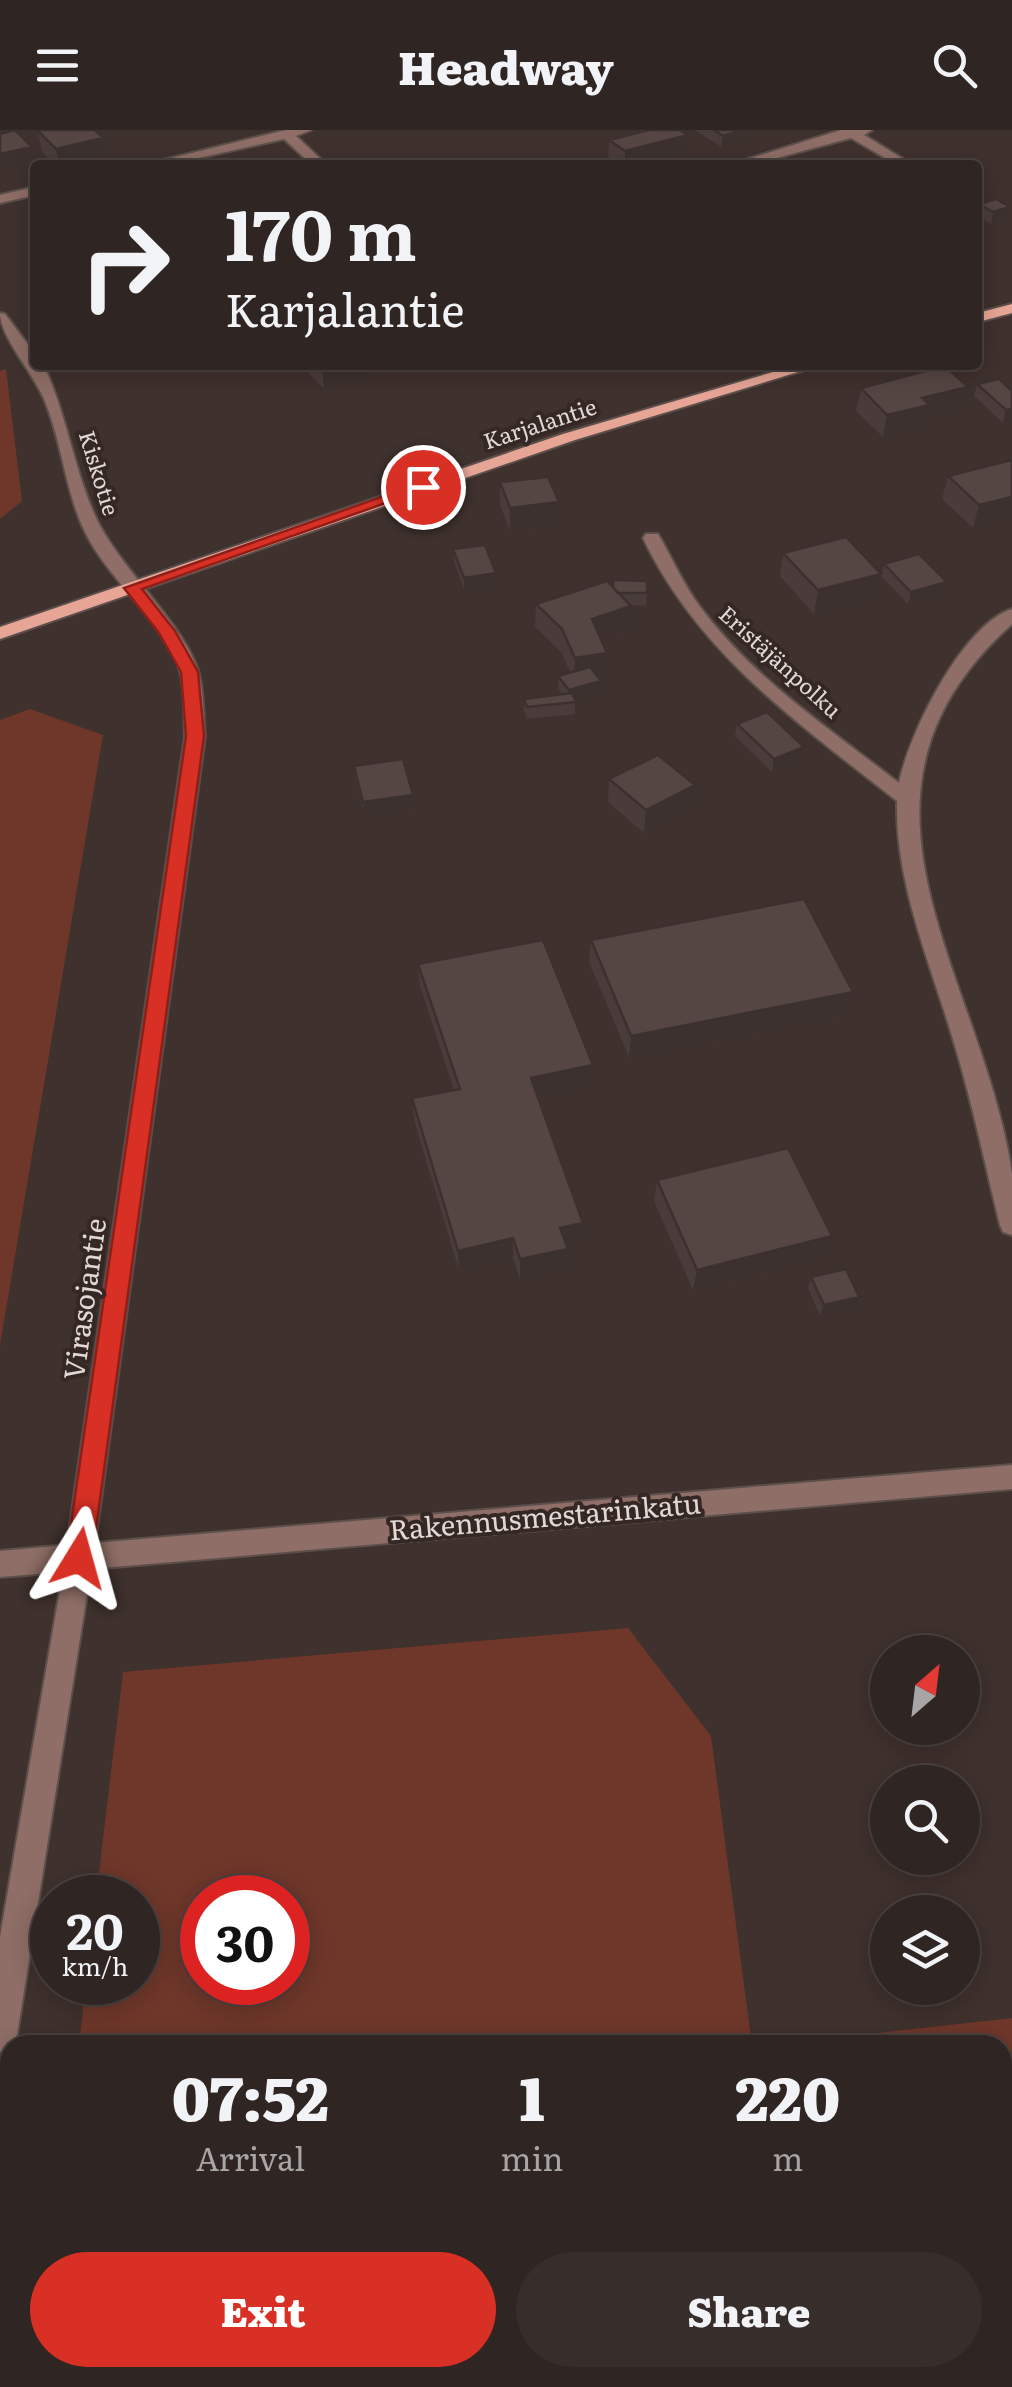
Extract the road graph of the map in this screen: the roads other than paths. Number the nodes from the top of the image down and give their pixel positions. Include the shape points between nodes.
1 (304, 130) edge
2 (855, 131) edge
3 (286, 134) junction
4 (172, 160) edge
5 (315, 160) edge
6 (754, 160) edge
7 (898, 160) edge
8 (30, 192) edge
9 (0, 199) edge
10 (1012, 308) edge
11 (0, 317) edge
12 (982, 317) edge
13 (30, 358) edge
14 (38, 370) edge
15 (796, 370) edge
16 (652, 538) dead end
17 (132, 588) junction
18 (1012, 614) edge
19 (0, 634) edge
20 (906, 798) junction
21 (1012, 1225) edge
22 (1012, 1477) edge
23 (79, 1558) junction
24 (0, 1564) edge
25 (0, 2035) edge

1 - 3 street
2 - 6 street
2 - 7 street
3 - 4 street
3 - 5 street
8 - 9 street
10 - 12 main road
11 - 13 street, Kiskotie
14 - 17 street, Kiskotie via 70,451 82,508
15 - 17 main road, Karjalantie via 568,437
16 - 20 street, Eristäjänpolku via 665,574 702,624
17 - 19 main road, Karjalantie
17 - 23 street, Virasojantie via 190,672 195,736
18 - 20 street via 990,632 940,700
20 - 21 street via 916,877
22 - 23 street, Rakennusmestarinkatu
23 - 24 street, Rakennusmestarinkatu
23 - 25 street, Virasojantie

